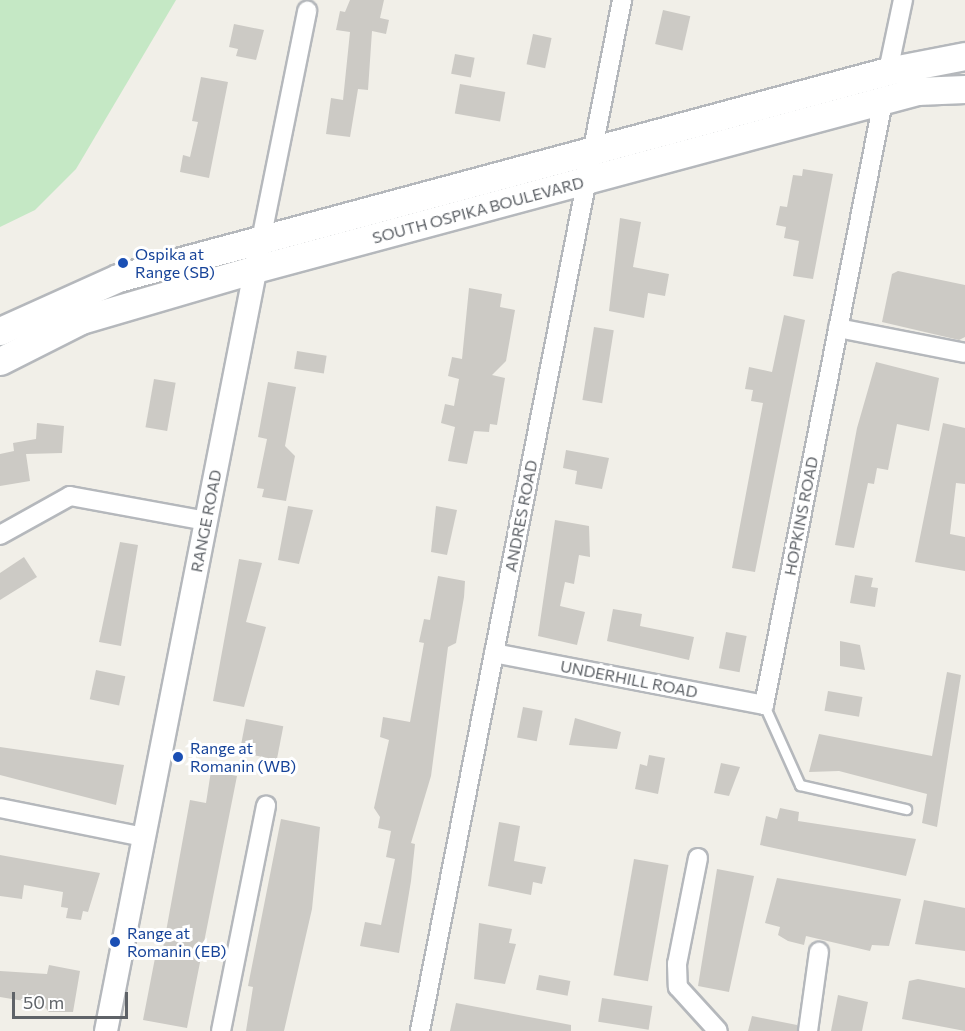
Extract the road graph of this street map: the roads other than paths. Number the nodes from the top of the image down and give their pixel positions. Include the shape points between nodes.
1 (622, 0) edge
2 (903, 0) edge
3 (307, 11) dead end
4 (965, 56) edge
5 (888, 71) junction
6 (965, 89) edge
7 (883, 101) junction
8 (592, 150) junction
9 (586, 180) junction
10 (261, 240) junction
11 (255, 269) junction
12 (838, 327) junction
13 (0, 331) edge
14 (965, 353) edge
15 (0, 361) edge
16 (206, 520) junction
17 (0, 535) edge
18 (494, 653) junction
19 (764, 705) junction
20 (266, 806) dead end
21 (0, 808) edge
22 (906, 809) dead end
23 (144, 837) junction
24 (698, 858) dead end
25 (819, 952) dead end
26 (106, 1031) edge
27 (221, 1031) edge
28 (420, 1031) edge
29 (718, 1031) edge
30 (807, 1031) edge

1 - 8 street, ANDRES ROAD
2 - 5 street
3 - 10 street, RANGE ROAD
4 - 5 main road, SOUTH OSPIKA BOULEVARD
5 - 8 main road, SOUTH OSPIKA BOULEVARD
6 - 7 main road, SOUTH OSPIKA BOULEVARD via 917,91
7 - 9 main road, SOUTH OSPIKA BOULEVARD
7 - 12 street, HOPKINS ROAD
8 - 9 street, ANDRES ROAD
8 - 10 main road, SOUTH OSPIKA BOULEVARD
9 - 11 main road, SOUTH OSPIKA BOULEVARD
9 - 18 street, ANDRES ROAD
10 - 11 street, RANGE ROAD
10 - 13 main road, SOUTH OSPIKA BOULEVARD via 118,278
11 - 15 main road, SOUTH OSPIKA BOULEVARD via 81,320
11 - 16 street, RANGE ROAD
12 - 14 street
12 - 19 street, HOPKINS ROAD
16 - 17 street via 70,496
16 - 23 street, RANGE ROAD
18 - 19 street, UNDERHILL ROAD
18 - 28 street, ANDRES ROAD
19 - 22 lane via 800,785
20 - 27 street
21 - 23 street
23 - 26 street, RANGE ROAD
24 - 29 street via 677,964 678,987
25 - 30 street

